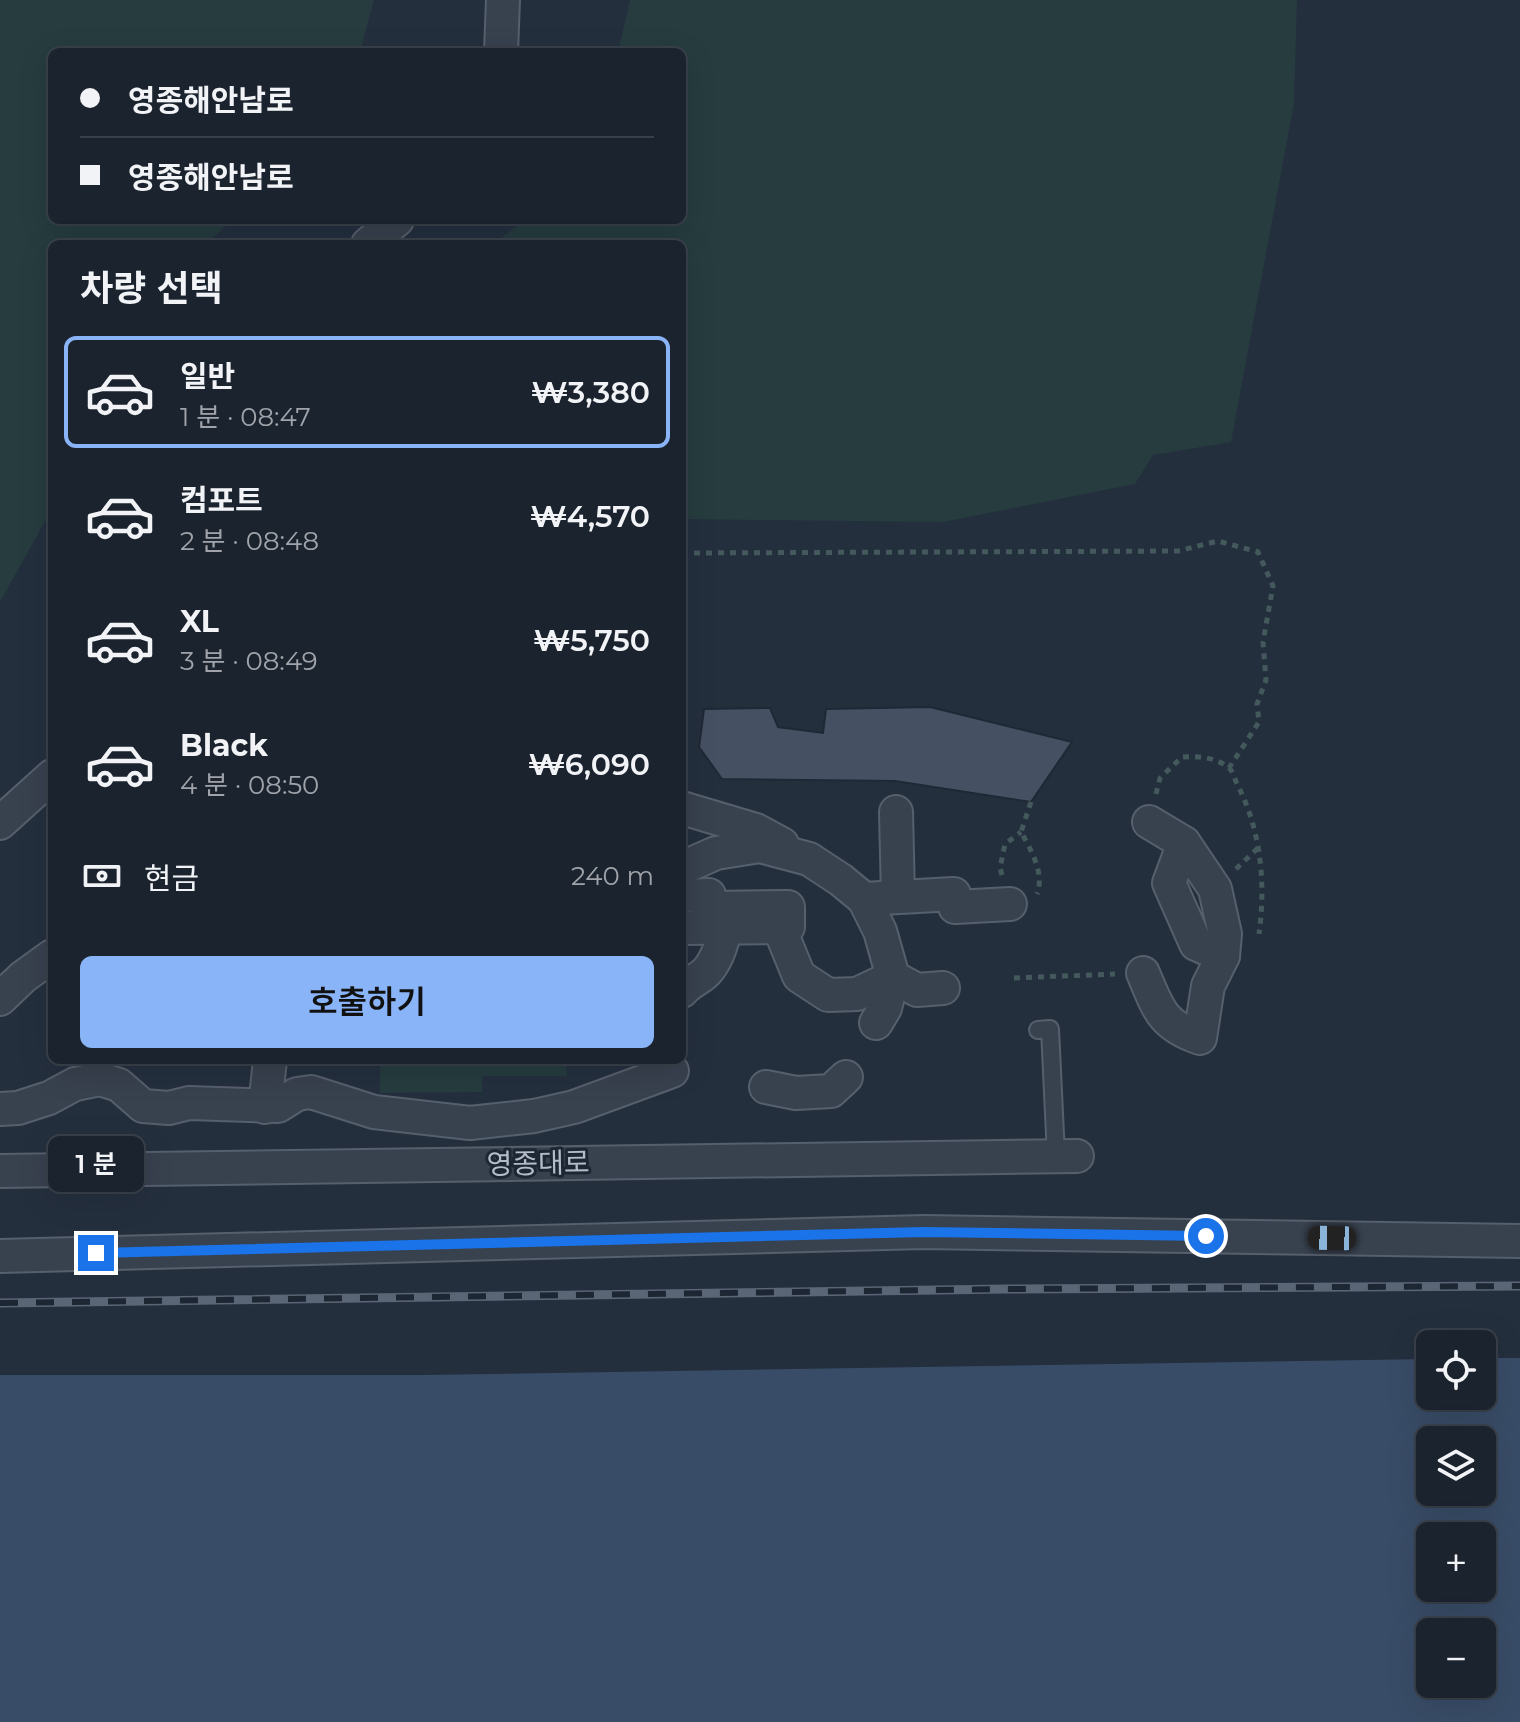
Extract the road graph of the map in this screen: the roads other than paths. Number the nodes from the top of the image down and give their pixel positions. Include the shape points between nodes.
1 (503, 0) edge
2 (501, 48) edge
3 (392, 224) edge
4 (373, 240) edge
5 (48, 780) edge
6 (686, 809) edge
7 (896, 812) dead end
8 (1149, 822) dead end
9 (0, 823) edge
10 (809, 859) junction
11 (686, 866) edge
12 (686, 896) edge
13 (898, 897) junction
14 (864, 899) junction
15 (1010, 904) dead end
16 (726, 927) junction
17 (779, 927) junction
18 (686, 928) edge
19 (48, 959) edge
20 (1143, 973) dead end
21 (893, 977) junction
22 (686, 986) edge
23 (943, 988) dead end
24 (0, 999) edge
25 (876, 1023) dead end
26 (1038, 1030) dead end
27 (270, 1064) edge
28 (672, 1071) dead end
29 (846, 1077) dead end
30 (766, 1087) dead end
31 (265, 1107) junction
32 (0, 1109) edge
33 (1066, 1156) joint
34 (0, 1171) edge
35 (1520, 1241) edge
36 (0, 1256) edge

1 - 2 street
3 - 4 street
5 - 9 street
6 - 10 street via 756,830
7 - 13 street
8 - 20 street via 1184,843 1215,889 1225,934 1223,956 1208,986 1200,1038 1176,1030 1159,1010
10 - 11 street via 760,846 716,853
10 - 14 street
12 - 17 street via 709,895 709,908 788,907 788,927
13 - 14 street
13 - 15 street via 954,894 955,907
14 - 21 street
16 - 17 street
16 - 18 street
16 - 22 street via 707,973
17 - 21 street via 799,976 828,995 857,994
19 - 24 street
21 - 23 street via 917,990
21 - 25 street
26 - 33 lane via 1050,1029
27 - 31 street
28 - 31 street via 574,1107 470,1123 374,1112 311,1092
29 - 30 street via 831,1091 796,1093
31 - 32 street via 143,1106 119,1085 100,1079 18,1108
33 - 34 street, 영종대로
35 - 36 street via 924,1232

